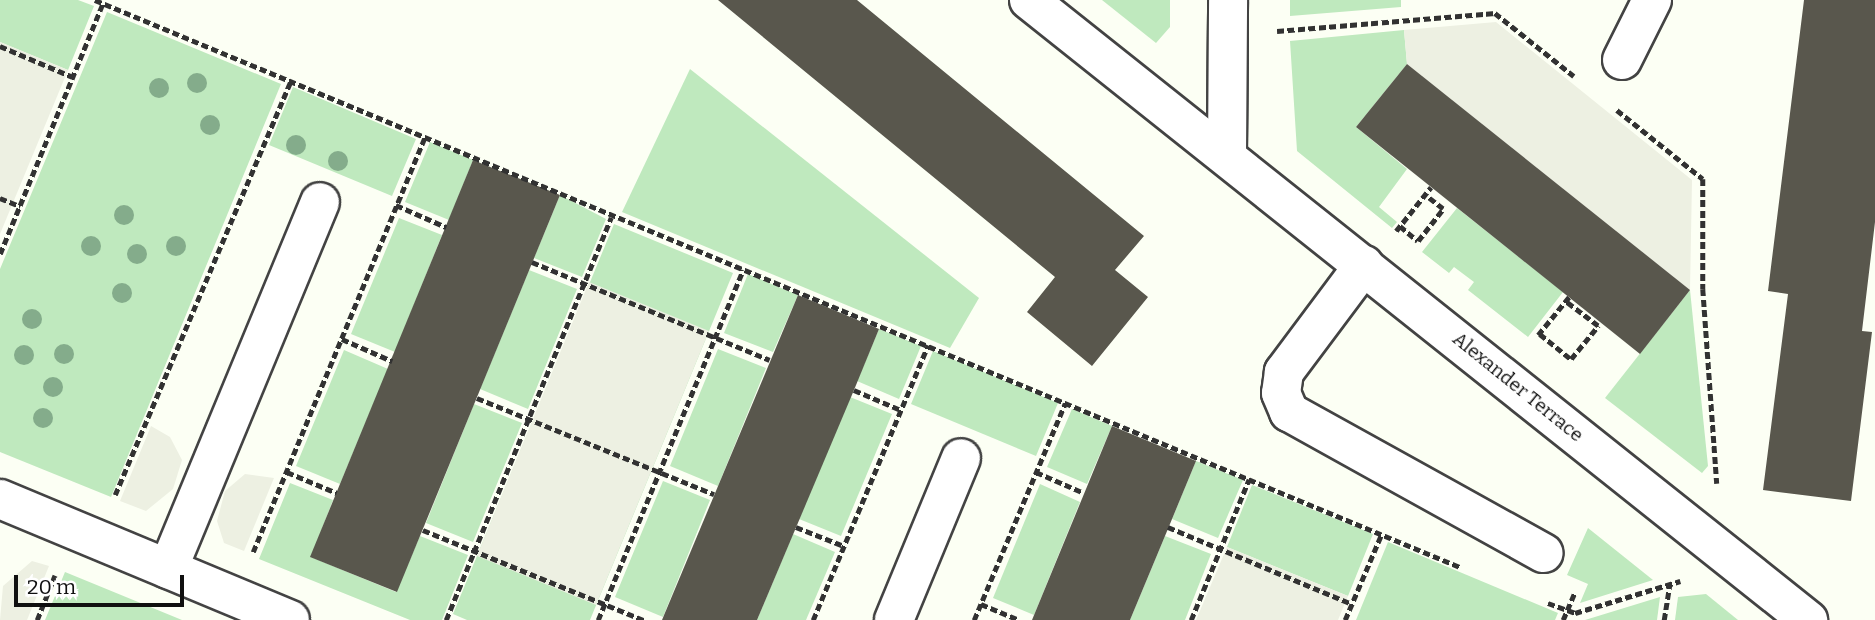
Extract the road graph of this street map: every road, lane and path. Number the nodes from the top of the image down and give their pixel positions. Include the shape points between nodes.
1 (95, 0) edge
2 (1029, 0) edge
3 (1653, 0) edge
4 (103, 4) junction
5 (1227, 18) edge
6 (0, 46) edge
7 (1622, 60) dead end
8 (73, 77) junction
9 (1578, 79) dead end
10 (290, 80) junction
11 (1609, 104) dead end
12 (425, 136) junction
13 (1227, 155) junction
14 (1431, 187) dead end
15 (1425, 195) junction
16 (0, 198) edge
17 (320, 202) dead end
18 (396, 205) junction
19 (19, 206) junction
20 (1413, 210) dead end
21 (611, 217) junction
22 (1400, 226) dead end
23 (446, 227) dead end
24 (0, 254) edge
25 (532, 262) dead end
26 (1364, 265) junction
27 (743, 270) junction
28 (582, 283) junction
29 (1560, 309) dead end
30 (1540, 334) dead end
31 (715, 338) junction
32 (341, 339) junction
33 (928, 345) junction
34 (770, 360) dead end
35 (392, 361) dead end
36 (854, 390) dead end
37 (477, 398) dead end
38 (1065, 403) junction
39 (901, 410) junction
40 (528, 418) junction
41 (961, 458) dead end
42 (660, 471) junction
43 (287, 472) junction
44 (1036, 472) junction
45 (1249, 480) junction
46 (337, 493) dead end
47 (1084, 493) dead end
48 (714, 494) dead end
49 (2, 505) edge
50 (796, 527) dead end
51 (1168, 527) dead end
52 (423, 530) dead end
53 (1381, 535) junction
54 (96, 539) junction
55 (844, 546) junction
56 (1220, 550) junction
57 (475, 551) junction
58 (1542, 553) dead end
59 (1729, 556) junction
60 (168, 569) junction
61 (1467, 570) dead end
62 (1670, 584) junction
63 (1575, 593) dead end
64 (235, 597) junction
65 (1542, 600) dead end
66 (605, 604) junction
67 (981, 604) junction
68 (1352, 604) junction
69 (1567, 611) junction
70 (290, 620) edge
71 (446, 620) edge
72 (598, 620) edge
73 (644, 620) edge
74 (813, 620) edge
75 (894, 620) edge
76 (974, 620) edge
77 (1019, 620) edge
78 (1191, 620) edge
79 (1345, 620) edge
80 (1563, 620) edge
81 (1664, 620) edge
82 (1808, 620) edge

1 - 4 path
2 - 13 street, Alexander Terrace
3 - 7 street
4 - 8 path
4 - 10 path
5 - 9 path via 1495,13
5 - 13 street
6 - 8 path
8 - 19 path
10 - 12 path
10 - 54 path
11 - 59 path via 1703,179 1703,289
12 - 18 path
12 - 21 path
13 - 26 street, Alexander Terrace
14 - 15 path
15 - 20 path
15 - 22 path via 1443,209 1418,241
16 - 19 path
17 - 60 street
18 - 23 path
18 - 32 path
19 - 24 path
21 - 27 path
21 - 28 path
25 - 28 path
26 - 58 street via 1284,372 1281,393 1289,412
26 - 59 street, Alexander Terrace
27 - 31 path
27 - 33 path
28 - 31 path
28 - 40 path
29 - 30 path via 1567,299 1598,326 1571,359
31 - 34 path
31 - 42 path
32 - 35 path
32 - 43 path
33 - 38 path
33 - 39 path
36 - 39 path
37 - 40 path
38 - 44 path
38 - 45 path
39 - 55 path
40 - 42 path
40 - 57 path
41 - 75 street
42 - 48 path
42 - 66 path
43 - 46 path
43 - 64 path
44 - 47 path
44 - 67 path
45 - 53 path
45 - 56 path
49 - 54 street
50 - 55 path
51 - 56 path
52 - 57 path
53 - 61 path
53 - 68 path
54 - 60 street
55 - 74 path
56 - 68 path
56 - 78 path
57 - 66 path
57 - 71 path
59 - 62 path
59 - 82 street, Alexander Terrace
60 - 64 street
62 - 69 path
62 - 81 path
63 - 69 path
64 - 70 street
65 - 69 path
66 - 72 path
66 - 73 path
67 - 76 path
67 - 77 path
68 - 79 path
69 - 80 path

